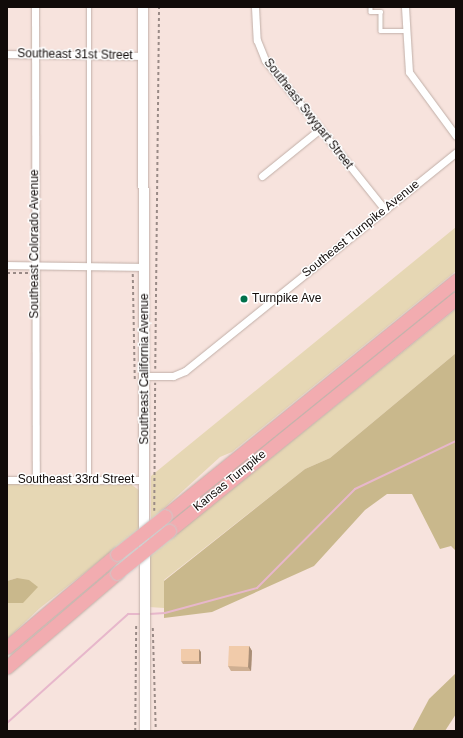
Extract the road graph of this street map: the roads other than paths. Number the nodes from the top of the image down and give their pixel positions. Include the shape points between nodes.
1 (35, 7) edge
2 (89, 7) edge
3 (143, 7) edge
4 (255, 7) edge
5 (371, 7) edge
6 (405, 7) edge
7 (405, 31) junction
8 (7, 54) edge
9 (35, 54) junction
10 (89, 56) junction
11 (143, 56) junction
12 (320, 129) junction
13 (456, 136) edge
14 (456, 152) edge
15 (262, 176) dead end
16 (385, 210) junction
17 (7, 265) edge
18 (35, 266) junction
19 (88, 267) junction
20 (144, 268) junction
21 (456, 280) edge
22 (456, 299) edge
23 (150, 376) junction
24 (7, 480) edge
25 (36, 480) junction
26 (89, 480) junction
27 (145, 480) junction
28 (7, 648) edge
29 (7, 667) edge
30 (145, 731) edge

1 - 9 street, Southeast Colorado Avenue
2 - 10 lane
3 - 11 main road, Southeast California Avenue
4 - 12 street, Southeast Swygart Street via 257,40 265,60
5 - 7 lane via 371,12 381,12 381,31
6 - 7 street
7 - 13 street via 406,62 412,79
8 - 9 street, Southeast 31st Street
9 - 10 street, Southeast 31st Street
9 - 18 street, Southeast Colorado Avenue
10 - 11 street, Southeast 31st Street
10 - 19 lane
11 - 20 main road, Southeast California Avenue
12 - 15 street
12 - 16 street, Southeast Swygart Street
14 - 16 street, Southeast Turnpike Avenue
16 - 23 street, Southeast Turnpike Avenue via 185,371
17 - 18 street
18 - 19 street
18 - 25 street, Southeast Colorado Avenue
19 - 20 street
19 - 26 lane
20 - 23 main road, Southeast California Avenue
21 - 28 highway, Kansas Turnpike, bridge via 159,516
22 - 29 highway, Kansas Turnpike, bridge via 117,573
23 - 27 main road, Southeast California Avenue
24 - 25 street, Southeast 33rd Street
25 - 26 street, Southeast 33rd Street
26 - 27 street, Southeast 33rd Street
27 - 30 main road, Southeast California Avenue via 144,595 148,627

